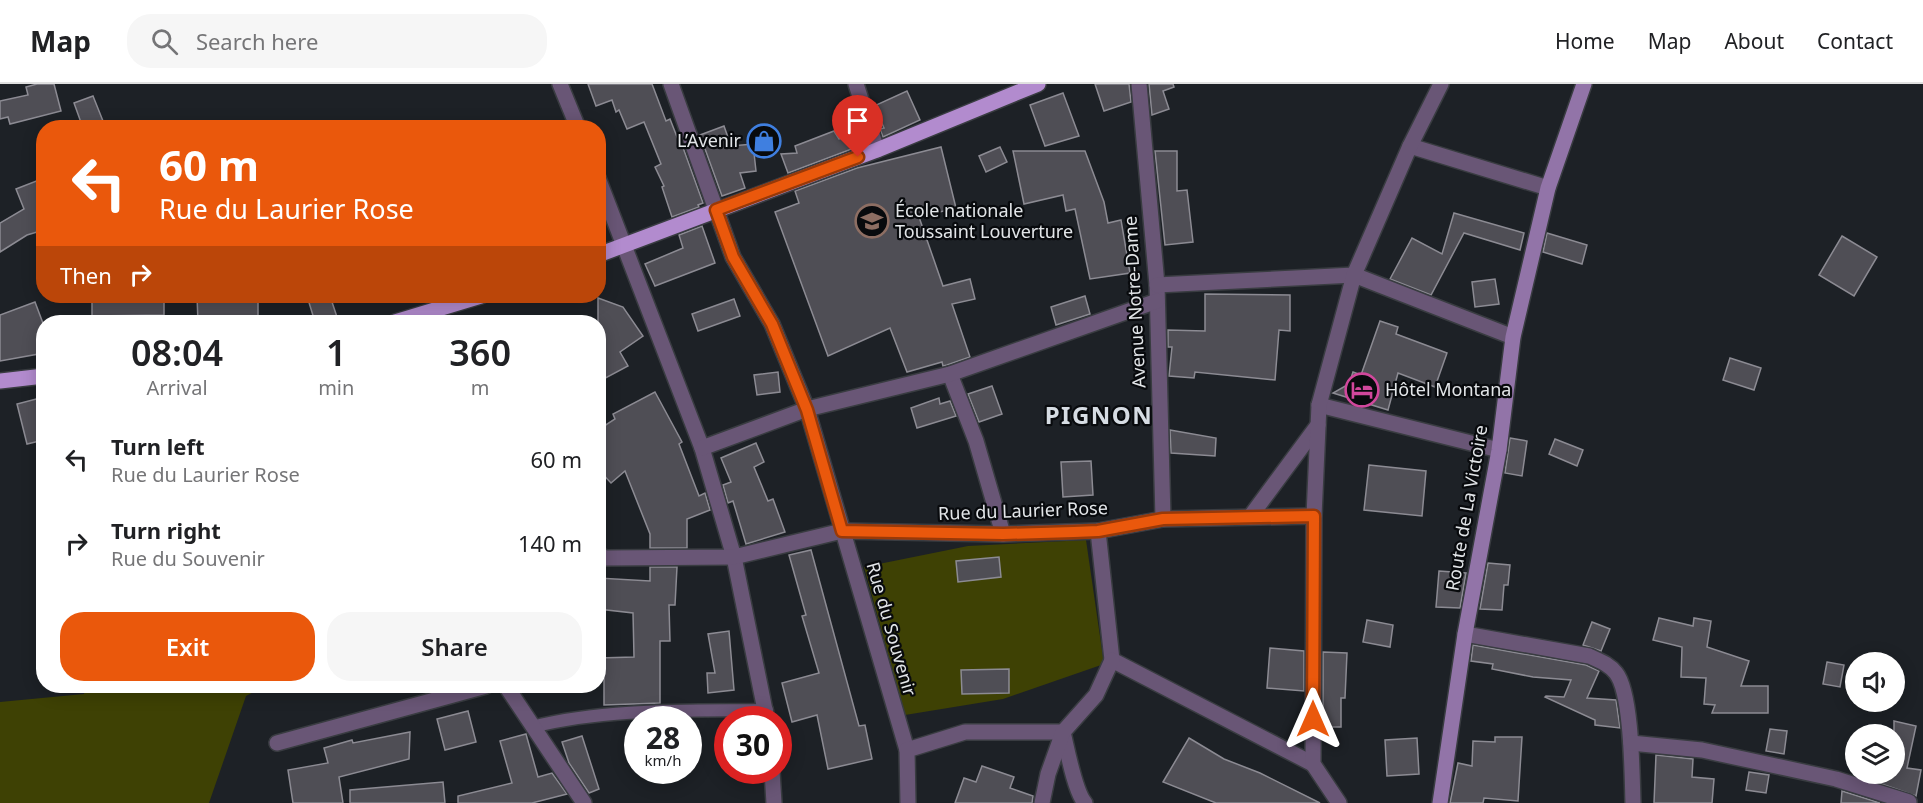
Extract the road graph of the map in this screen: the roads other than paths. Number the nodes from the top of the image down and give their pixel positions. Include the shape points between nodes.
1 (560, 84) edge
2 (671, 84) edge
3 (856, 84) edge
4 (1038, 84) edge
5 (1139, 84) edge
6 (1441, 84) edge
7 (1584, 84) edge
8 (575, 120) edge
9 (1410, 146) junction
10 (877, 150) junction
11 (1548, 188) junction
12 (606, 197) edge
13 (716, 210) junction
14 (626, 245) junction
15 (606, 252) edge
16 (1354, 275) junction
17 (1157, 285) junction
18 (1157, 301) junction
19 (458, 303) edge
20 (418, 315) edge
21 (1514, 337) junction
22 (950, 374) junction
23 (36, 377) edge
24 (0, 381) edge
25 (1319, 405) junction
26 (807, 410) junction
27 (1318, 425) junction
28 (702, 448) junction
29 (1498, 450) junction
30 (1314, 516) junction
31 (1250, 518) junction
32 (1163, 519) junction
33 (842, 531) junction
34 (1098, 531) junction
35 (1003, 534) junction
36 (734, 557) junction
37 (606, 558) edge
38 (1465, 634) junction
39 (1113, 660) junction
40 (460, 693) edge
41 (510, 693) edge
42 (765, 706) edge
43 (714, 715) edge
44 (532, 727) junction
45 (1063, 732) junction
46 (277, 743) dead end
47 (1631, 743) junction
48 (906, 750) junction
49 (1313, 764) junction
50 (773, 784) edge
51 (1909, 802) edge
52 (584, 803) edge
53 (774, 803) edge
54 (908, 803) edge
55 (1042, 803) edge
56 (1085, 803) edge
57 (1339, 803) edge
58 (1440, 803) edge
59 (1633, 803) edge

1 - 8 street
2 - 13 street, Rue du Souvenir
3 - 10 street
4 - 10 main road
5 - 17 street, Avenue Notre-Dame
6 - 9 street
7 - 11 street, Route de La Victoire
9 - 11 street
9 - 16 street
10 - 13 main road
11 - 21 street, Route de La Victoire
12 - 14 street
13 - 14 main road
13 - 26 street, Rue du Souvenir via 733,257 772,324
14 - 15 main road
14 - 28 street
16 - 17 street
16 - 21 street
16 - 25 street
17 - 18 street, Avenue Notre-Dame
18 - 22 street
18 - 32 street, Avenue Notre-Dame
19 - 20 main road
21 - 29 street, Route de La Victoire
22 - 26 street
22 - 35 street via 976,441
23 - 24 main road
25 - 27 street
25 - 29 street
26 - 28 street
26 - 33 street, Rue du Souvenir
27 - 30 street
27 - 31 street
28 - 36 street
29 - 38 street, Route de La Victoire
30 - 31 street, Rue du Laurier Rose
30 - 49 street
31 - 32 street, Rue du Laurier Rose
32 - 34 street, Rue du Laurier Rose
33 - 35 street, Rue du Laurier Rose
33 - 36 street, Rue du Laurier Rose
33 - 48 street, Rue du Souvenir
34 - 35 street, Rue du Laurier Rose
34 - 39 street
36 - 37 street, Rue du Laurier Rose
36 - 42 street
38 - 47 street via 1589,656 1606,663 1624,688
38 - 58 street, Route de La Victoire
39 - 45 street via 1096,695
39 - 49 street
40 - 46 street
41 - 44 street
43 - 44 lane via 620,714
44 - 52 street
45 - 48 street via 965,732
45 - 55 street
45 - 56 street
47 - 51 street via 1702,750 1836,779
47 - 59 street
48 - 54 street, Rue du Souvenir
49 - 57 street
50 - 53 street

